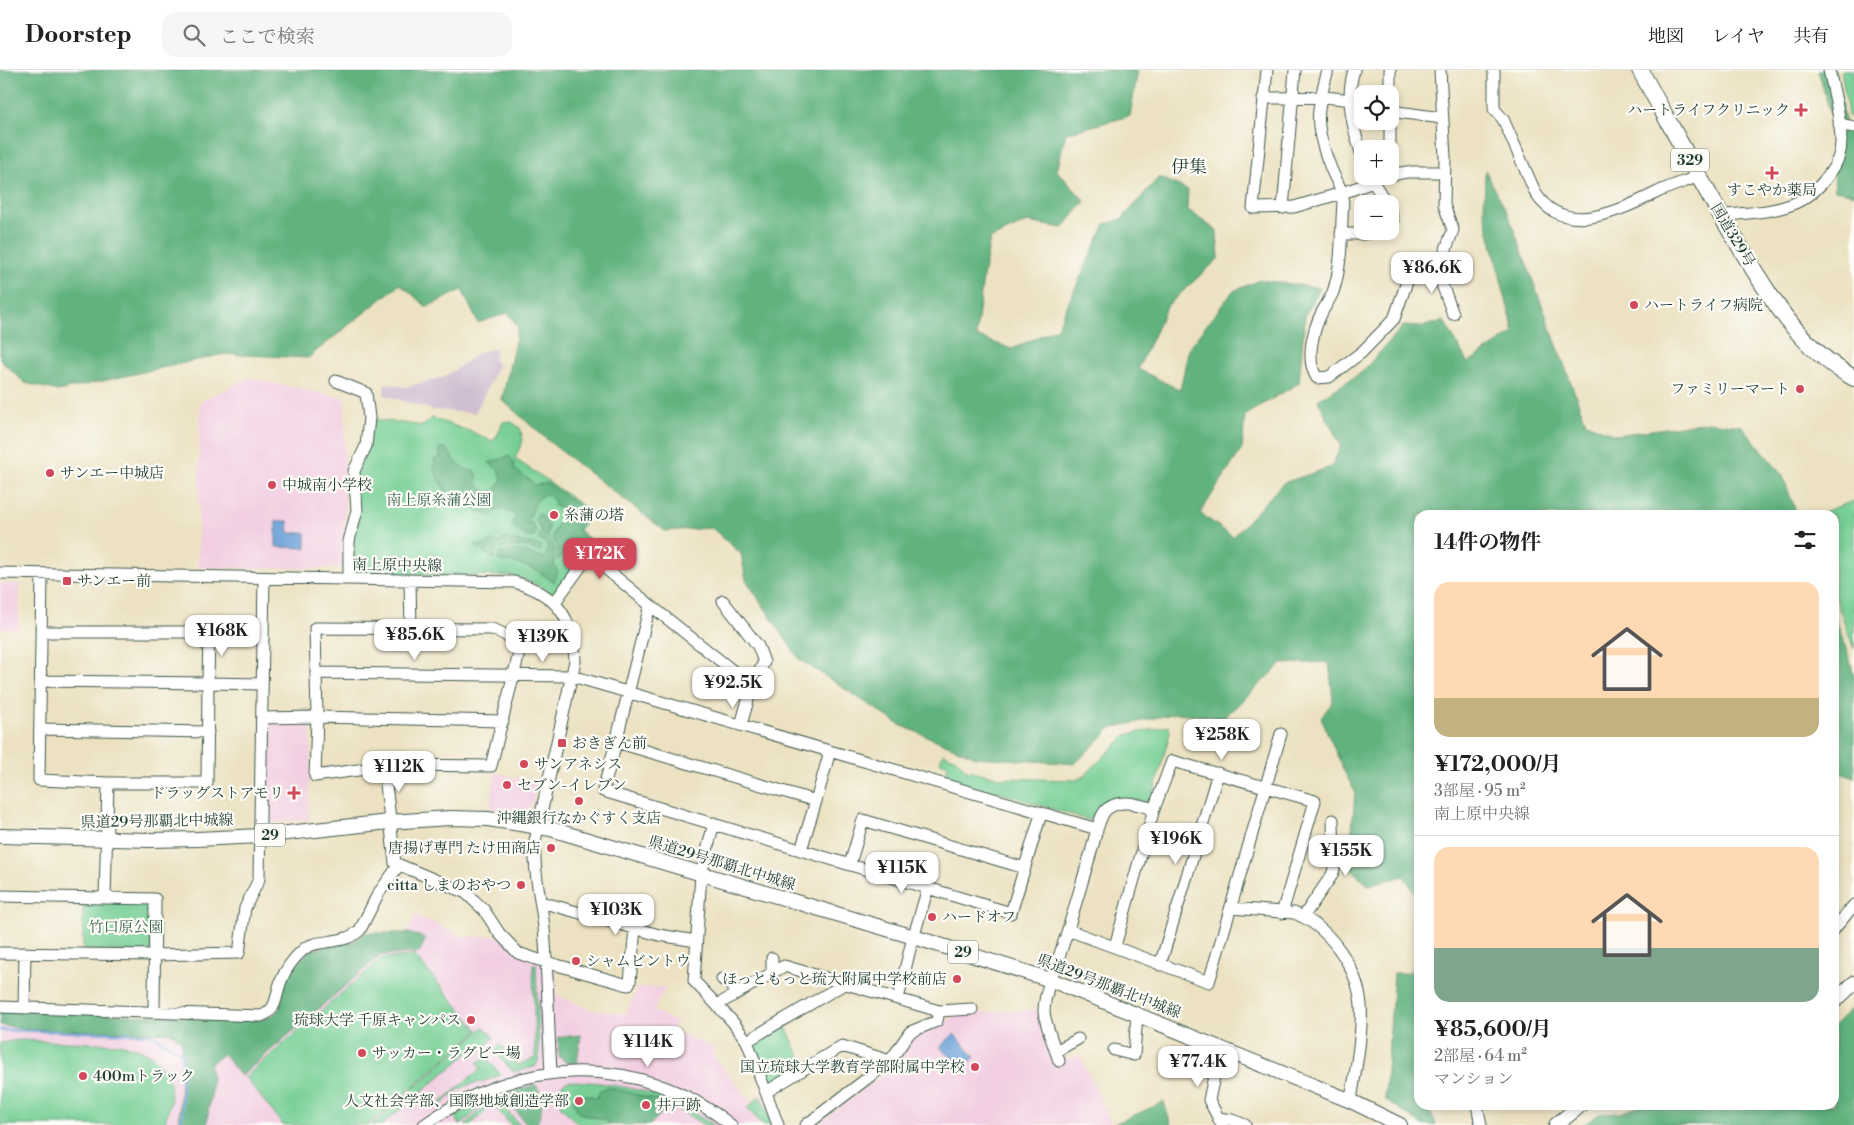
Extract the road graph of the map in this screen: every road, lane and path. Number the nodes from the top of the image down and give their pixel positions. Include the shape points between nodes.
1 (1266, 70) edge
2 (1295, 70) edge
3 (1328, 70) edge
4 (1354, 70) edge
5 (1390, 70) edge
6 (1440, 70) edge
7 (1494, 70) edge
8 (1640, 70) edge
9 (1829, 70) edge
10 (1390, 85) edge
11 (1320, 97) junction
12 (1263, 98) junction
13 (1292, 99) junction
14 (1350, 99) junction
15 (1354, 100) edge
16 (1399, 112) edge
17 (1442, 118) junction
18 (1839, 124) junction
19 (1854, 127) edge
20 (1357, 140) edge
21 (1444, 172) junction
22 (1399, 173) edge
23 (1698, 176) junction
24 (1360, 185) edge
25 (1342, 193) junction
26 (1283, 208) junction
27 (1721, 216) junction
28 (1341, 234) junction
29 (1354, 234) edge
30 (1439, 268) junction
31 (1453, 314) dead end
32 (1854, 378) edge
33 (336, 381) dead end
34 (0, 573) edge
35 (42, 574) junction
36 (264, 578) junction
37 (349, 579) junction
38 (410, 581) junction
39 (722, 601) dead end
40 (555, 602) junction
41 (650, 605) junction
42 (411, 629) junction
43 (41, 632) junction
44 (316, 672) junction
45 (513, 675) junction
46 (572, 676) junction
47 (41, 681) junction
48 (208, 682) junction
49 (262, 684) junction
50 (752, 686) junction
51 (629, 692) junction
52 (317, 717) junction
53 (262, 718) junction
54 (503, 721) junction
55 (741, 725) junction
56 (40, 729) junction
57 (208, 732) junction
58 (1281, 734) dead end
59 (616, 742) junction
60 (830, 751) junction
61 (384, 767) junction
62 (1218, 773) junction
63 (108, 783) junction
64 (1266, 786) junction
65 (816, 801) junction
66 (1154, 809) junction
67 (1041, 814) junction
68 (1333, 820) dead end
69 (389, 822) junction
70 (714, 823) junction
71 (538, 827) junction
72 (1097, 829) junction
73 (0, 836) edge
74 (260, 836) junction
75 (106, 839) junction
76 (801, 850) junction
77 (850, 864) junction
78 (399, 865) junction
79 (1025, 868) junction
80 (701, 874) junction
81 (928, 888) junction
82 (0, 896) edge
83 (105, 898) junction
84 (541, 902) junction
85 (1854, 905) edge
86 (1231, 908) junction
87 (1282, 913) junction
88 (1303, 917) junction
89 (1839, 923) edge
90 (635, 928) junction
91 (1068, 930) junction
92 (914, 937) junction
93 (696, 941) junction
94 (1115, 946) junction
95 (0, 953) edge
96 (25, 953) junction
97 (154, 955) junction
98 (772, 958) dead end
99 (546, 962) junction
100 (1160, 965) junction
101 (772, 973) junction
102 (722, 979) dead end
103 (1051, 980) junction
104 (846, 983) junction
105 (1854, 983) edge
106 (739, 992) junction
107 (1839, 997) edge
108 (898, 999) junction
109 (717, 1005) junction
110 (0, 1007) edge
111 (24, 1008) junction
112 (972, 1008) dead end
113 (939, 1011) junction
114 (154, 1012) junction
115 (1137, 1014) junction
116 (1078, 1038) dead end
117 (747, 1041) junction
118 (1220, 1048) junction
119 (1114, 1050) dead end
120 (890, 1061) junction
121 (551, 1072) junction
122 (766, 1092) junction
123 (1351, 1101) junction
124 (1478, 1110) edge
125 (1575, 1110) edge
126 (1220, 1121) edge
127 (424, 1125) edge
128 (732, 1125) edge
129 (778, 1125) edge
130 (806, 1125) edge
131 (1245, 1125) edge
132 (1400, 1125) edge
133 (1481, 1125) edge
134 (1556, 1125) edge

1 - 12 street
2 - 13 street
3 - 11 street
4 - 14 street
5 - 10 street
6 - 17 street
7 - 23 street via 1494,109 1536,194 1544,205 1560,215 1582,218 1607,214
8 - 23 highway, 国道329号 / 329
9 - 18 street
11 - 13 street
11 - 14 street
11 - 25 street via 1318,130 1329,166
12 - 13 street
12 - 26 street via 1253,208
13 - 26 street
14 - 15 street
14 - 20 street
16 - 17 street
17 - 21 street
18 - 19 street
18 - 27 street via 1839,154 1818,190 1798,203 1777,210
21 - 22 street
21 - 30 street via 1444,205 1453,230
23 - 27 highway, 国道329号 / 329
24 - 25 street
25 - 26 street
25 - 28 street
27 - 32 highway, 国道329号 / 329 via 1796,331 1825,360
28 - 29 street
28 - 30 street via 1338,278 1321,313 1312,343 1312,365 1317,378 1329,377 1362,352 1394,319 1410,273
30 - 31 street
33 - 37 street via 366,393 369,418 366,446 354,471 357,510 349,541
34 - 35 street, 南上原中央線
35 - 36 street, 南上原中央線
35 - 43 street
36 - 37 street, 南上原中央線
36 - 49 street
37 - 38 street, 南上原中央線
38 - 40 street, 南上原中央線 via 514,582
38 - 42 street
39 - 50 street via 758,646 764,662
40 - 41 street via 589,555
40 - 46 street, 南上原中央線 via 572,633 575,662
41 - 50 street
41 - 51 street
42 - 44 street via 315,628
42 - 45 street via 492,629 501,632 517,646 519,654
43 - 47 street
43 - 48 street via 209,632
44 - 45 street
44 - 52 street
45 - 46 street
45 - 54 street
46 - 51 street
46 - 71 street, 南上原中央線
47 - 48 street
47 - 56 street
48 - 49 street
48 - 57 street
49 - 53 street
50 - 55 street
51 - 55 street
51 - 59 street
52 - 53 street
52 - 54 street
52 - 61 street via 315,776
53 - 74 street
54 - 61 street via 491,766
55 - 60 street
56 - 57 street
56 - 63 street via 39,780
57 - 63 street via 207,782
58 - 64 street
59 - 65 street
59 - 70 street via 603,791
60 - 65 street
60 - 67 street
61 - 69 street
62 - 64 street
62 - 66 street via 1172,761
62 - 100 street
63 - 75 street
64 - 86 street
64 - 87 street via 1315,801
65 - 76 street
66 - 72 street via 1116,804 1104,811
66 - 94 street
67 - 72 street
67 - 79 street
68 - 88 street via 1334,869
69 - 71 main road, 県道29号那覇北中城線 / 29 via 472,818
69 - 74 main road, 県道29号那覇北中城線 / 29
69 - 78 street via 395,863
70 - 76 street
70 - 80 street
71 - 80 main road, 県道29号那覇北中城線 / 29
71 - 84 street, 南上原中央線 via 534,862
72 - 91 street
73 - 75 main road, 県道29号那覇北中城線 / 29
74 - 75 main road, 県道29号那覇北中城線 / 29
74 - 97 street via 259,879 245,908 239,953
75 - 83 street
76 - 77 street
77 - 79 street via 863,820
77 - 81 street
78 - 99 street via 466,893 518,953
78 - 114 street via 356,934 302,950 285,973 275,1005 266,1014
79 - 81 street via 1011,913
80 - 92 main road, 県道29号那覇北中城線 / 29
80 - 93 street
81 - 92 street
82 - 83 street
83 - 97 street via 155,899
84 - 90 street
84 - 99 street, 南上原中央線
85 - 89 street
86 - 87 street
86 - 100 street via 1209,982
87 - 88 street
88 - 123 street via 1336,943 1359,994 1362,1021
90 - 93 street
90 - 99 street via 628,985
91 - 94 street
91 - 103 street
92 - 103 main road, 県道29号那覇北中城線 / 29
92 - 108 street
93 - 109 street via 694,981
94 - 100 street
95 - 96 street
96 - 97 street
96 - 111 street
97 - 114 street
98 - 101 street
99 - 121 street, 南上原中央線
101 - 104 street via 784,966
101 - 106 street
102 - 106 street
103 - 115 main road, 県道29号那覇北中城線 / 29
103 - 116 street via 1044,1011 1057,1056
104 - 108 street
104 - 117 street
105 - 107 main road
106 - 109 street
108 - 113 street
109 - 117 street
110 - 111 street
111 - 114 street
112 - 113 street
113 - 120 street via 937,1021 910,1032
115 - 118 main road, 県道29号那覇北中城線 / 29
115 - 119 street via 1134,1055
117 - 122 street
118 - 123 main road, 県道29号那覇北中城線 / 29
118 - 126 street via 1209,1100
120 - 122 street via 842,1046
120 - 130 street
121 - 127 street via 482,1090
121 - 128 street via 597,1072 648,1082 696,1102
122 - 129 street
123 - 132 main road, 県道29号那覇北中城線 / 29
124 - 133 street
125 - 134 main road
126 - 131 street via 1232,1120

